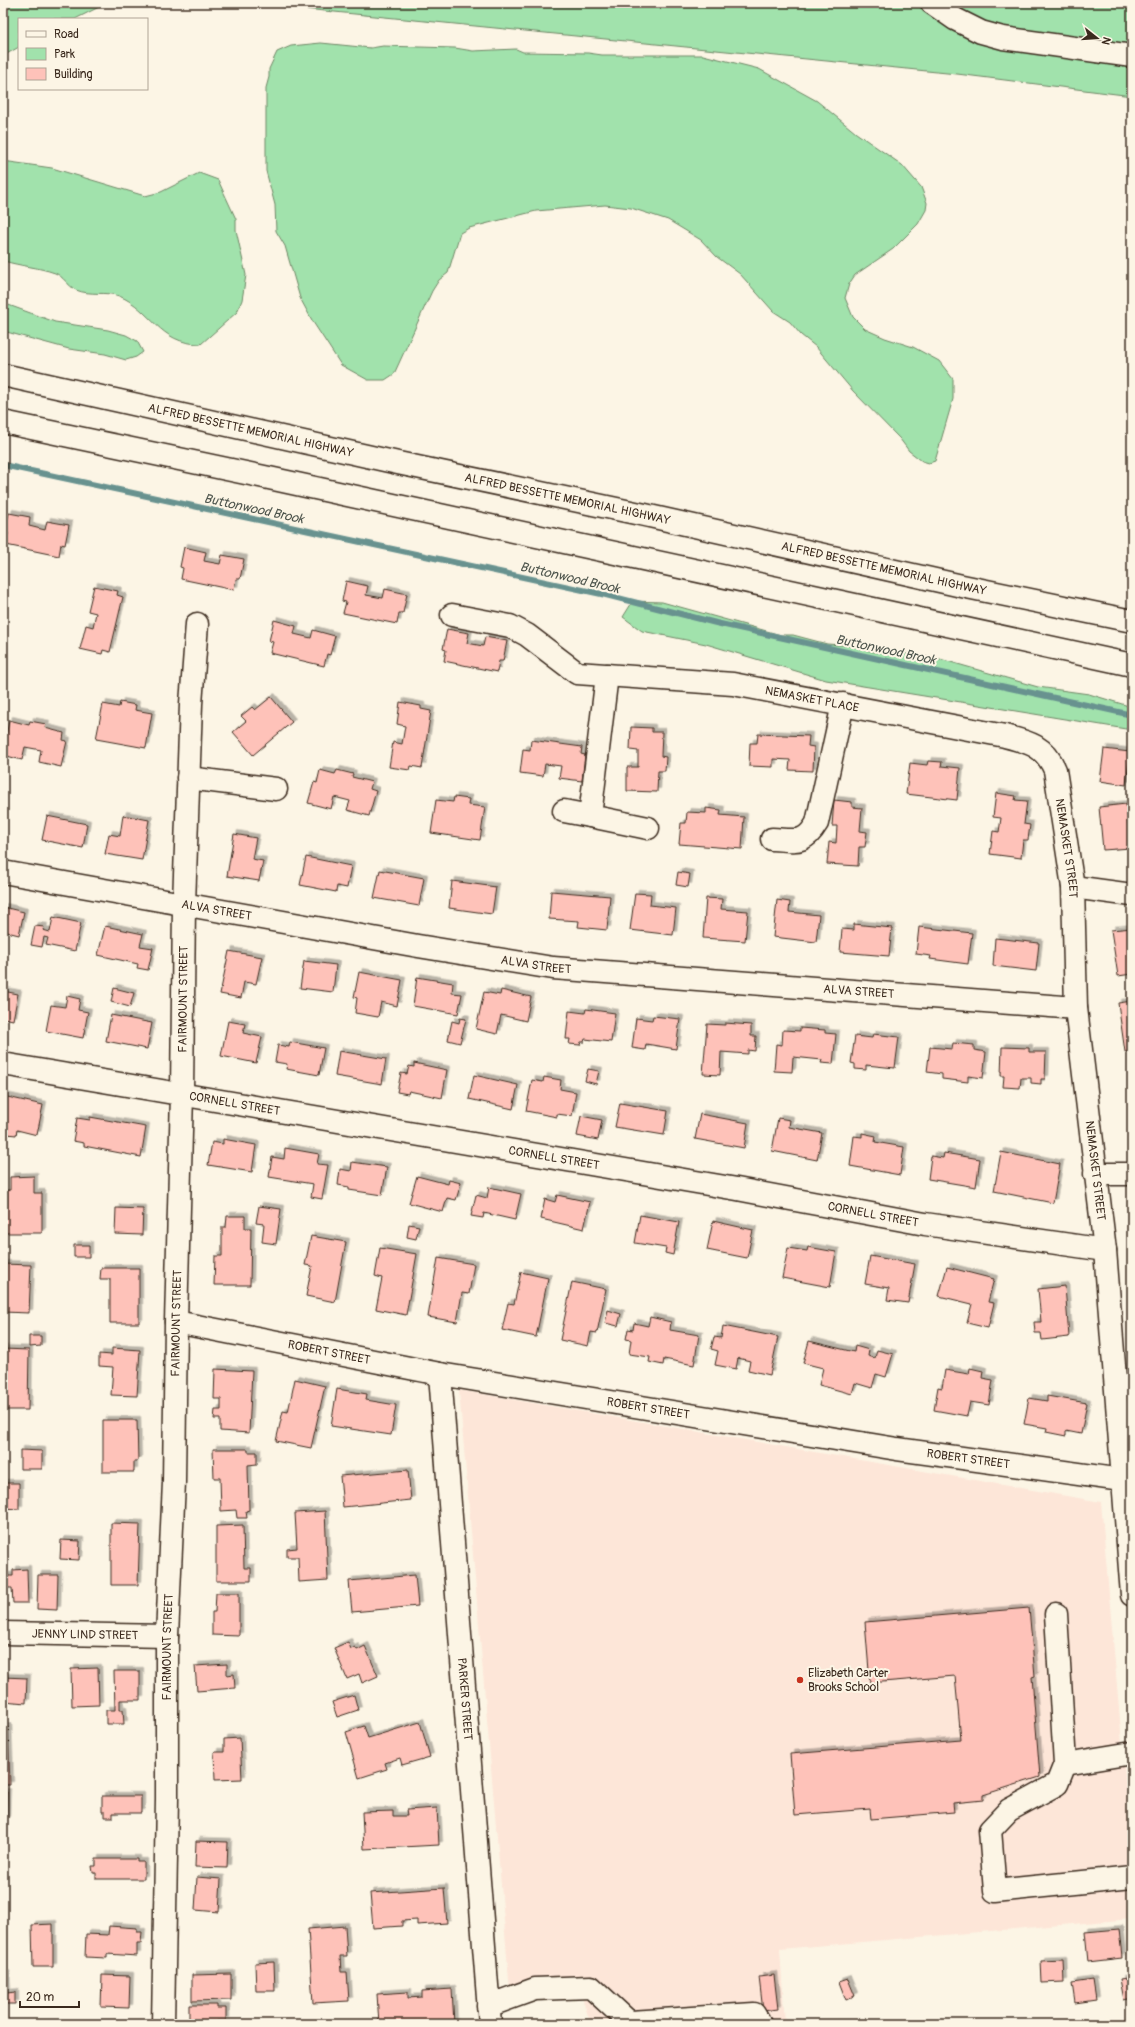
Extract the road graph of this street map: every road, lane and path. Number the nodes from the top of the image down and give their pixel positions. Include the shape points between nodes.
1 (932, 3) edge
2 (1132, 56) edge
3 (3, 375) edge
4 (3, 422) edge
5 (452, 615) dead end
6 (1132, 621) edge
7 (197, 624) dead end
8 (1132, 665) edge
9 (607, 674) junction
10 (843, 704) junction
11 (1043, 751) joint
12 (188, 778) junction
13 (276, 789) dead end
14 (564, 811) dead end
15 (590, 816) junction
16 (648, 828) dead end
17 (772, 839) dead end
18 (3, 872) edge
19 (1073, 887) junction
20 (1132, 895) edge
21 (184, 904) junction
22 (1076, 1008) junction
23 (3, 1064) edge
24 (182, 1094) junction
25 (1095, 1174) junction
26 (1132, 1174) edge
27 (1105, 1250) junction
28 (176, 1322) junction
29 (440, 1374) junction
30 (1122, 1480) junction
31 (1132, 1595) edge
32 (1056, 1614) dead end
33 (3, 1633) edge
34 (167, 1636) junction
35 (1132, 1753) edge
36 (1065, 1764) junction
37 (1132, 1876) edge
38 (489, 2015) edge
39 (631, 2023) edge
40 (163, 2024) edge
41 (760, 2024) edge

1 - 2 main road via 981,32 1003,38
3 - 6 main road, ALFRED BESSETTE MEMORIAL HIGHWAY
4 - 8 main road
5 - 9 main road, NEMASKET PLACE via 510,626 527,635 576,673
7 - 12 main road, FAIRMOUNT STREET
9 - 10 main road, NEMASKET PLACE via 733,684
9 - 15 main road
10 - 11 main road, NEMASKET PLACE via 1005,736 1026,741
10 - 17 main road via 817,822 809,836 796,840
11 - 19 main road, NEMASKET STREET via 1055,770
12 - 13 main road
12 - 21 main road, FAIRMOUNT STREET
14 - 15 main road
15 - 16 main road
18 - 21 main road, ALVA STREET
19 - 20 main road
19 - 22 main road, NEMASKET STREET
21 - 22 main road, ALVA STREET via 553,968
21 - 24 main road, FAIRMOUNT STREET
22 - 25 main road, NEMASKET STREET
23 - 24 main road, CORNELL STREET
24 - 27 main road, CORNELL STREET via 925,1224
24 - 28 main road, FAIRMOUNT STREET
25 - 26 main road
25 - 27 main road, NEMASKET STREET
27 - 30 main road, NEMASKET STREET
28 - 29 main road, ROBERT STREET
28 - 34 main road, FAIRMOUNT STREET via 174,1482
29 - 30 main road, ROBERT STREET via 897,1449
29 - 38 main road, PARKER STREET
30 - 31 main road, NEMASKET STREET
32 - 36 main road
33 - 34 main road, JENNY LIND STREET
34 - 40 main road, FAIRMOUNT STREET
35 - 36 main road
36 - 37 main road via 1057,1784 1009,1810 990,1830 995,1891
38 - 39 main road via 535,1989 591,1987
39 - 41 main road via 754,2014

